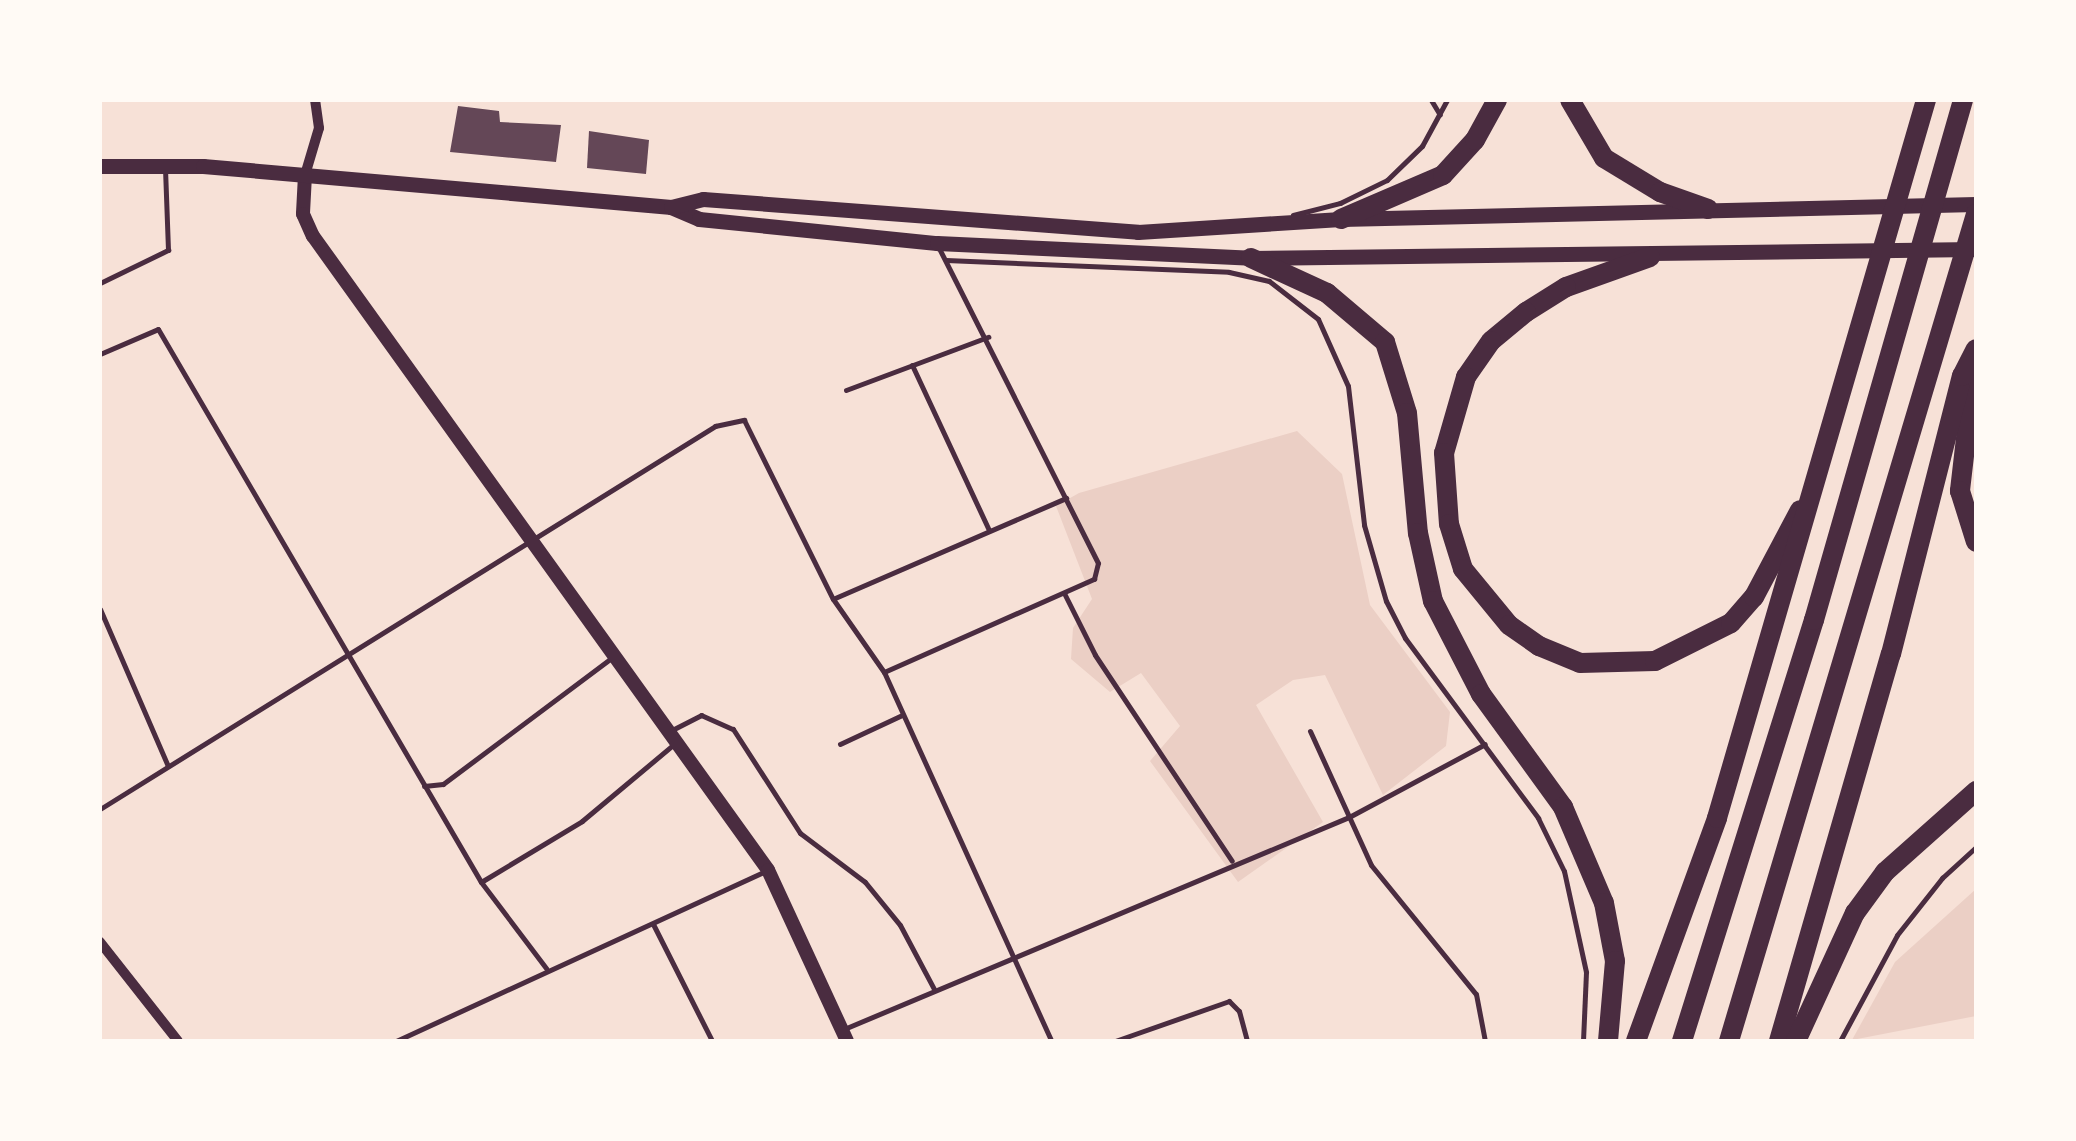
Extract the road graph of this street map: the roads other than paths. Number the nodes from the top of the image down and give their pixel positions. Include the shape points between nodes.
1 (315, 100) edge
2 (1431, 100) edge
3 (1446, 100) edge
4 (1498, 100) edge
5 (1570, 100) edge
6 (1963, 100) edge
7 (1923, 105) edge
8 (1440, 115) junction
9 (165, 165) junction
10 (100, 166) edge
11 (305, 175) junction
12 (1976, 204) edge
13 (671, 207) junction
14 (1708, 210) junction
15 (1976, 214) edge
16 (1341, 219) junction
17 (1235, 230) junction
18 (937, 243) junction
19 (1976, 249) edge
20 (1650, 257) junction
21 (1252, 258) junction
22 (946, 260) junction
23 (100, 282) edge
24 (988, 337) junction
25 (1976, 349) edge
26 (100, 354) edge
27 (1976, 363) edge
28 (912, 365) junction
29 (846, 390) dead end
30 (1810, 490) junction
31 (1066, 498) junction
32 (989, 530) junction
33 (535, 540) junction
34 (1976, 542) edge
35 (1064, 592) junction
36 (834, 598) junction
37 (100, 609) edge
38 (616, 654) junction
39 (351, 658) junction
40 (884, 672) junction
41 (902, 714) junction
42 (1310, 732) dead end
43 (674, 736) junction
44 (840, 744) dead end
45 (1485, 744) junction
46 (168, 766) junction
47 (424, 786) junction
48 (1976, 790) edge
49 (100, 809) edge
50 (1349, 817) junction
51 (1976, 847) edge
52 (1232, 861) junction
53 (768, 870) junction
54 (480, 882) junction
55 (654, 924) junction
56 (100, 942) edge
57 (1010, 956) junction
58 (546, 968) junction
59 (934, 990) junction
60 (846, 1035) edge
61 (178, 1041) edge
62 (396, 1041) edge
63 (712, 1041) edge
64 (1051, 1041) edge
65 (1115, 1041) edge
66 (1247, 1041) edge
67 (1485, 1041) edge
68 (1582, 1041) edge
69 (1608, 1041) edge
70 (1636, 1041) edge
71 (1682, 1041) edge
72 (1729, 1041) edge
73 (1778, 1041) edge
74 (1796, 1041) edge
75 (1840, 1041) edge

1 - 11 street via 318,128
2 - 8 lane
3 - 8 lane
4 - 16 highway via 1443,175
5 - 14 highway via 1575,119 1604,158 1660,192
6 - 71 highway
7 - 30 highway
8 - 17 lane via 1387,180 1340,203
9 - 10 main road
9 - 11 main road
9 - 23 lane via 168,250
11 - 13 main road
11 - 33 street via 303,214 313,236
12 - 14 main road
13 - 17 main road via 703,200 1042,230
13 - 18 main road via 699,218
14 - 16 main road
15 - 72 highway
16 - 17 main road
18 - 21 main road
18 - 22 lane
19 - 20 main road
20 - 21 main road
20 - 30 highway via 1566,287 1526,312 1491,341 1466,377 1449,418 1444,487 1463,569 1482,598 1539,646 1580,663 1655,661 1731,623 1770,570
21 - 69 highway via 1328,293 1384,342 1407,413 1418,533 1433,601 1481,694 1563,807 1604,903 1615,962
22 - 24 lane
22 - 45 lane via 1229,272 1269,281 1297,299 1318,319 1348,386 1364,525 1380,585 1405,638
24 - 28 lane
24 - 31 lane
25 - 73 highway via 1962,376
26 - 39 lane via 158,329
27 - 34 highway via 1960,491
28 - 29 lane
28 - 32 lane
30 - 70 highway via 1716,818
31 - 32 lane
31 - 35 lane via 1098,563 1094,578
32 - 36 lane
33 - 36 lane via 732,417 744,420
33 - 38 street
33 - 39 lane
35 - 40 lane
35 - 52 lane via 1095,655
36 - 40 lane
37 - 46 lane
38 - 43 street
38 - 47 lane via 443,784
39 - 46 lane
39 - 47 lane
40 - 41 lane
41 - 44 lane
41 - 57 lane
42 - 50 lane
43 - 53 street
43 - 54 lane via 582,820
43 - 59 lane via 701,715 732,729 800,833 865,882 900,926
45 - 50 lane
45 - 68 lane via 1538,818 1564,871 1586,972
46 - 49 lane
47 - 54 lane
48 - 74 highway via 1885,872 1855,914
50 - 52 lane
50 - 67 lane via 1371,865 1476,994
51 - 75 lane via 1896,936
52 - 57 lane
53 - 55 lane
53 - 60 street
54 - 58 lane
55 - 58 lane
55 - 63 lane
56 - 61 street
57 - 59 lane
57 - 64 lane
58 - 62 lane
59 - 60 lane
65 - 66 lane via 1228,1001 1239,1012

